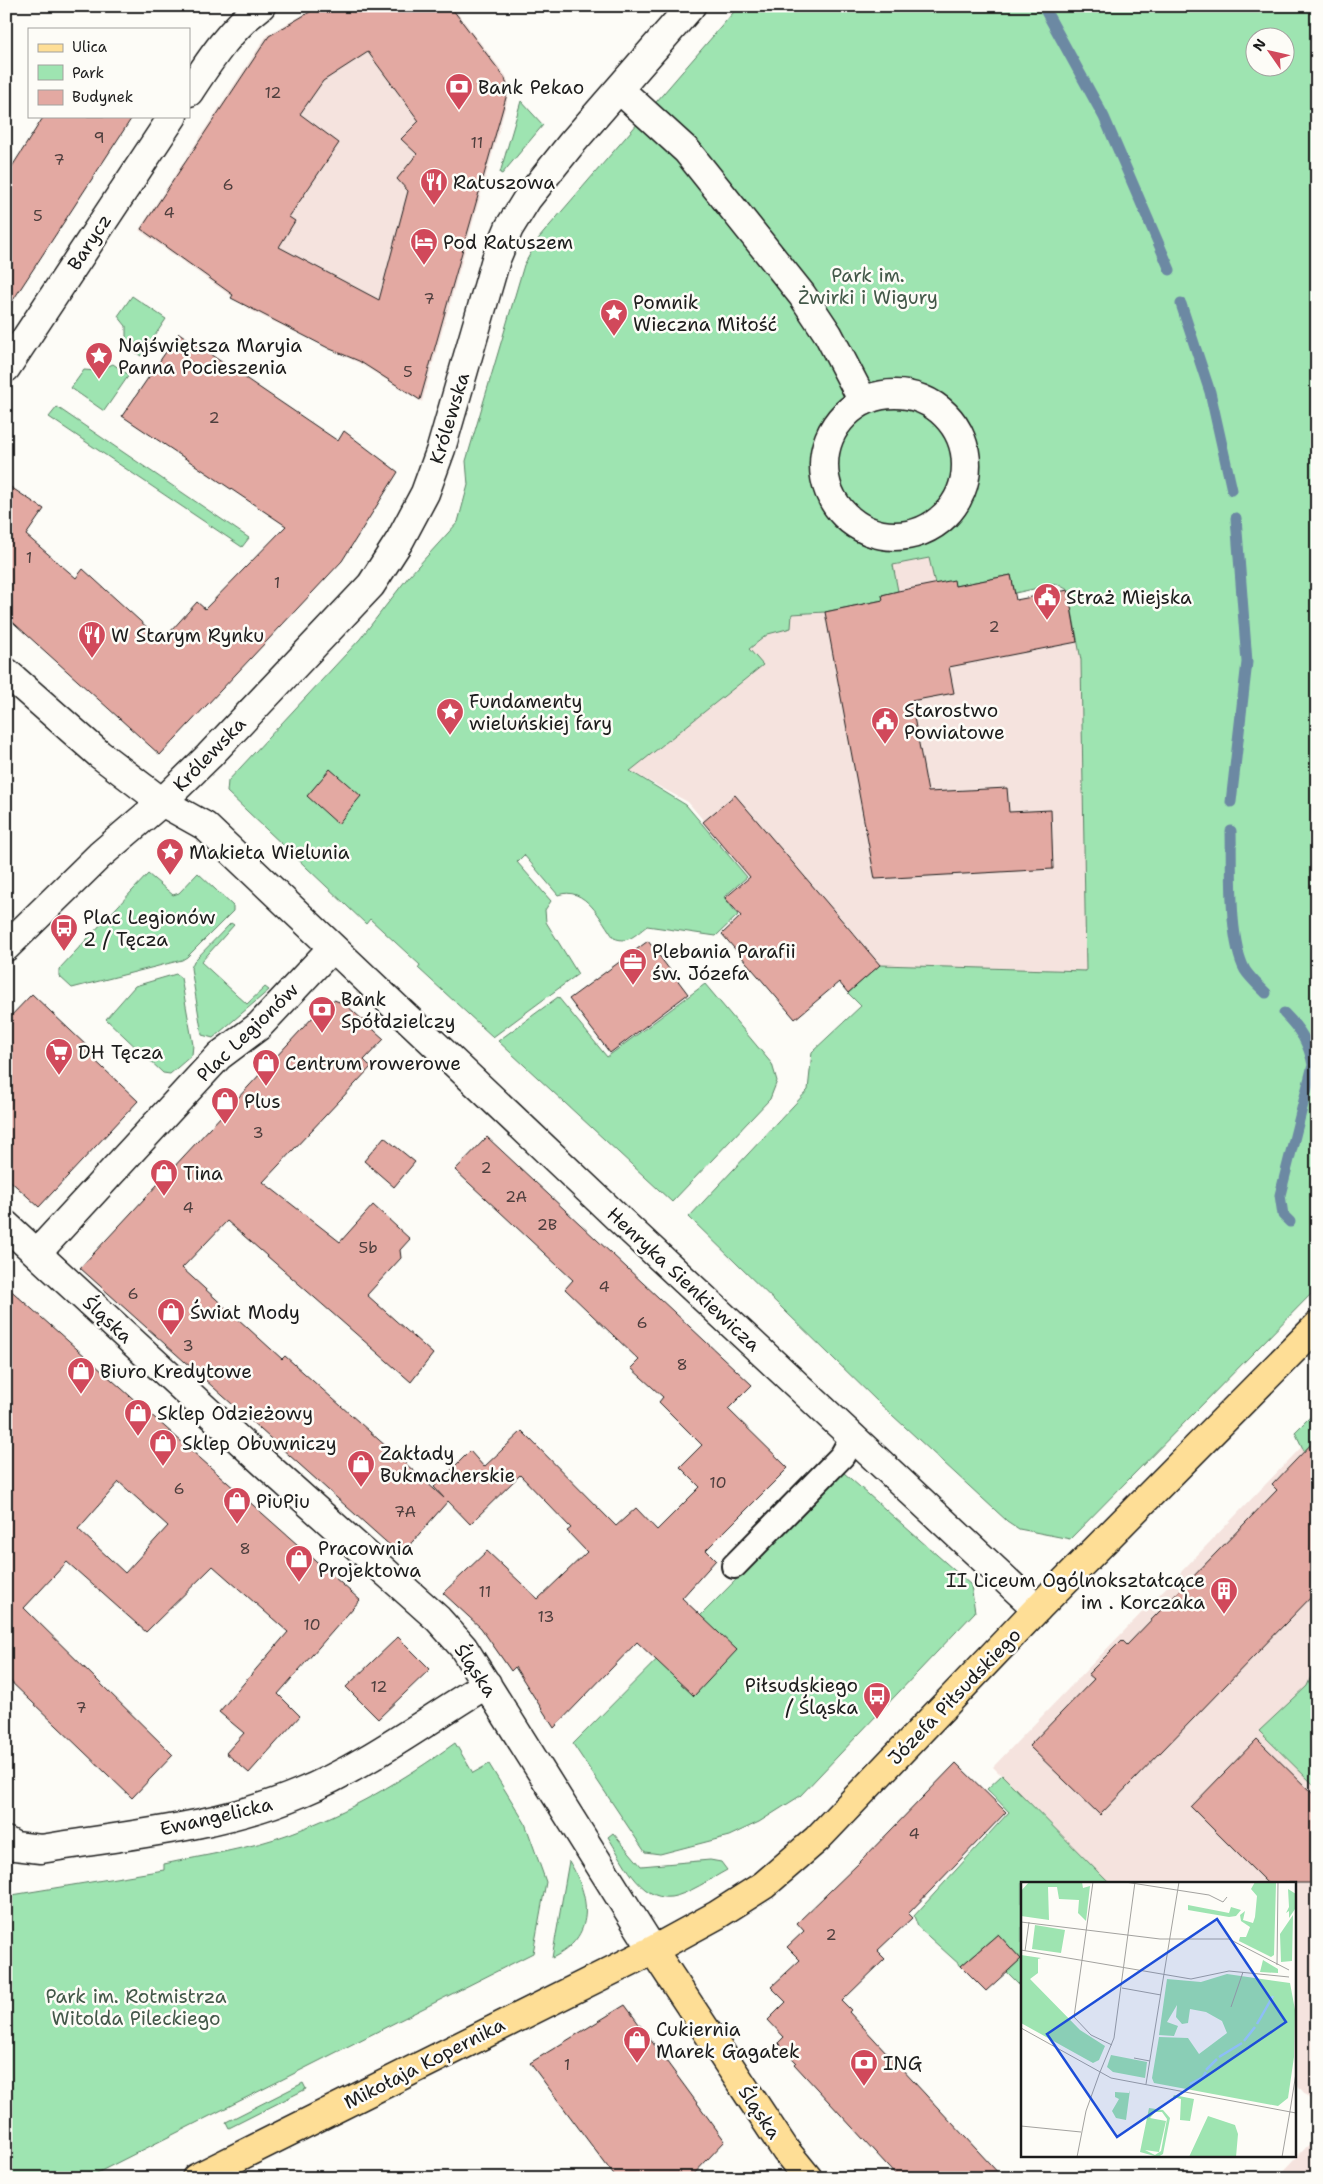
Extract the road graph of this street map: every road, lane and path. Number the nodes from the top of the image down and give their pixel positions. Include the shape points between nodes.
1 (261, 6) edge
2 (691, 6) edge
3 (619, 89) junction
4 (190, 90) edge
5 (172, 118) edge
6 (6, 368) edge
7 (863, 401) junction
8 (6, 672) edge
9 (162, 802) junction
10 (6, 947) edge
11 (332, 948) junction
12 (6, 1225) edge
13 (36, 1253) junction
14 (1317, 1326) edge
15 (853, 1436) junction
16 (734, 1566) dead end
17 (1037, 1610) junction
18 (486, 1684) junction
19 (6, 1841) edge
20 (653, 1950) junction
21 (196, 2178) edge
22 (808, 2178) edge

1 - 4 street via 220,45
2 - 3 street, Królewska
3 - 7 street via 687,151 802,295 828,334
3 - 9 street, Królewska via 527,199 509,228 482,305 438,458 425,493 392,553 371,584
5 - 6 street, Barycz
7 - 7 street via 832,431 824,473 830,494 841,512 871,533 907,536 928,529 946,516 959,498 966,477 966,454 959,433 946,415 928,402 907,395
8 - 9 street via 99,754
9 - 10 street via 100,854
9 - 11 street via 205,826
11 - 13 street, Plac Legionów via 259,1026 219,1056
11 - 15 street, Henryka Sienkiewicza
12 - 13 street
13 - 18 street, Śląska via 438,1619 463,1647
14 - 17 main road, Józefa Piłsudskiego
15 - 16 street via 842,1456
15 - 17 street, Henryka Sienkiewicza
17 - 20 main road, Józefa Piłsudskiego via 817,1839 786,1867 717,1915
18 - 19 street, Ewangelicka via 338,1774 302,1793 257,1809 224,1818 42,1849 15,1846
18 - 20 street, Śląska
20 - 21 main road, Mikołaja Kopernika
20 - 22 main road, Śląska via 786,2151

